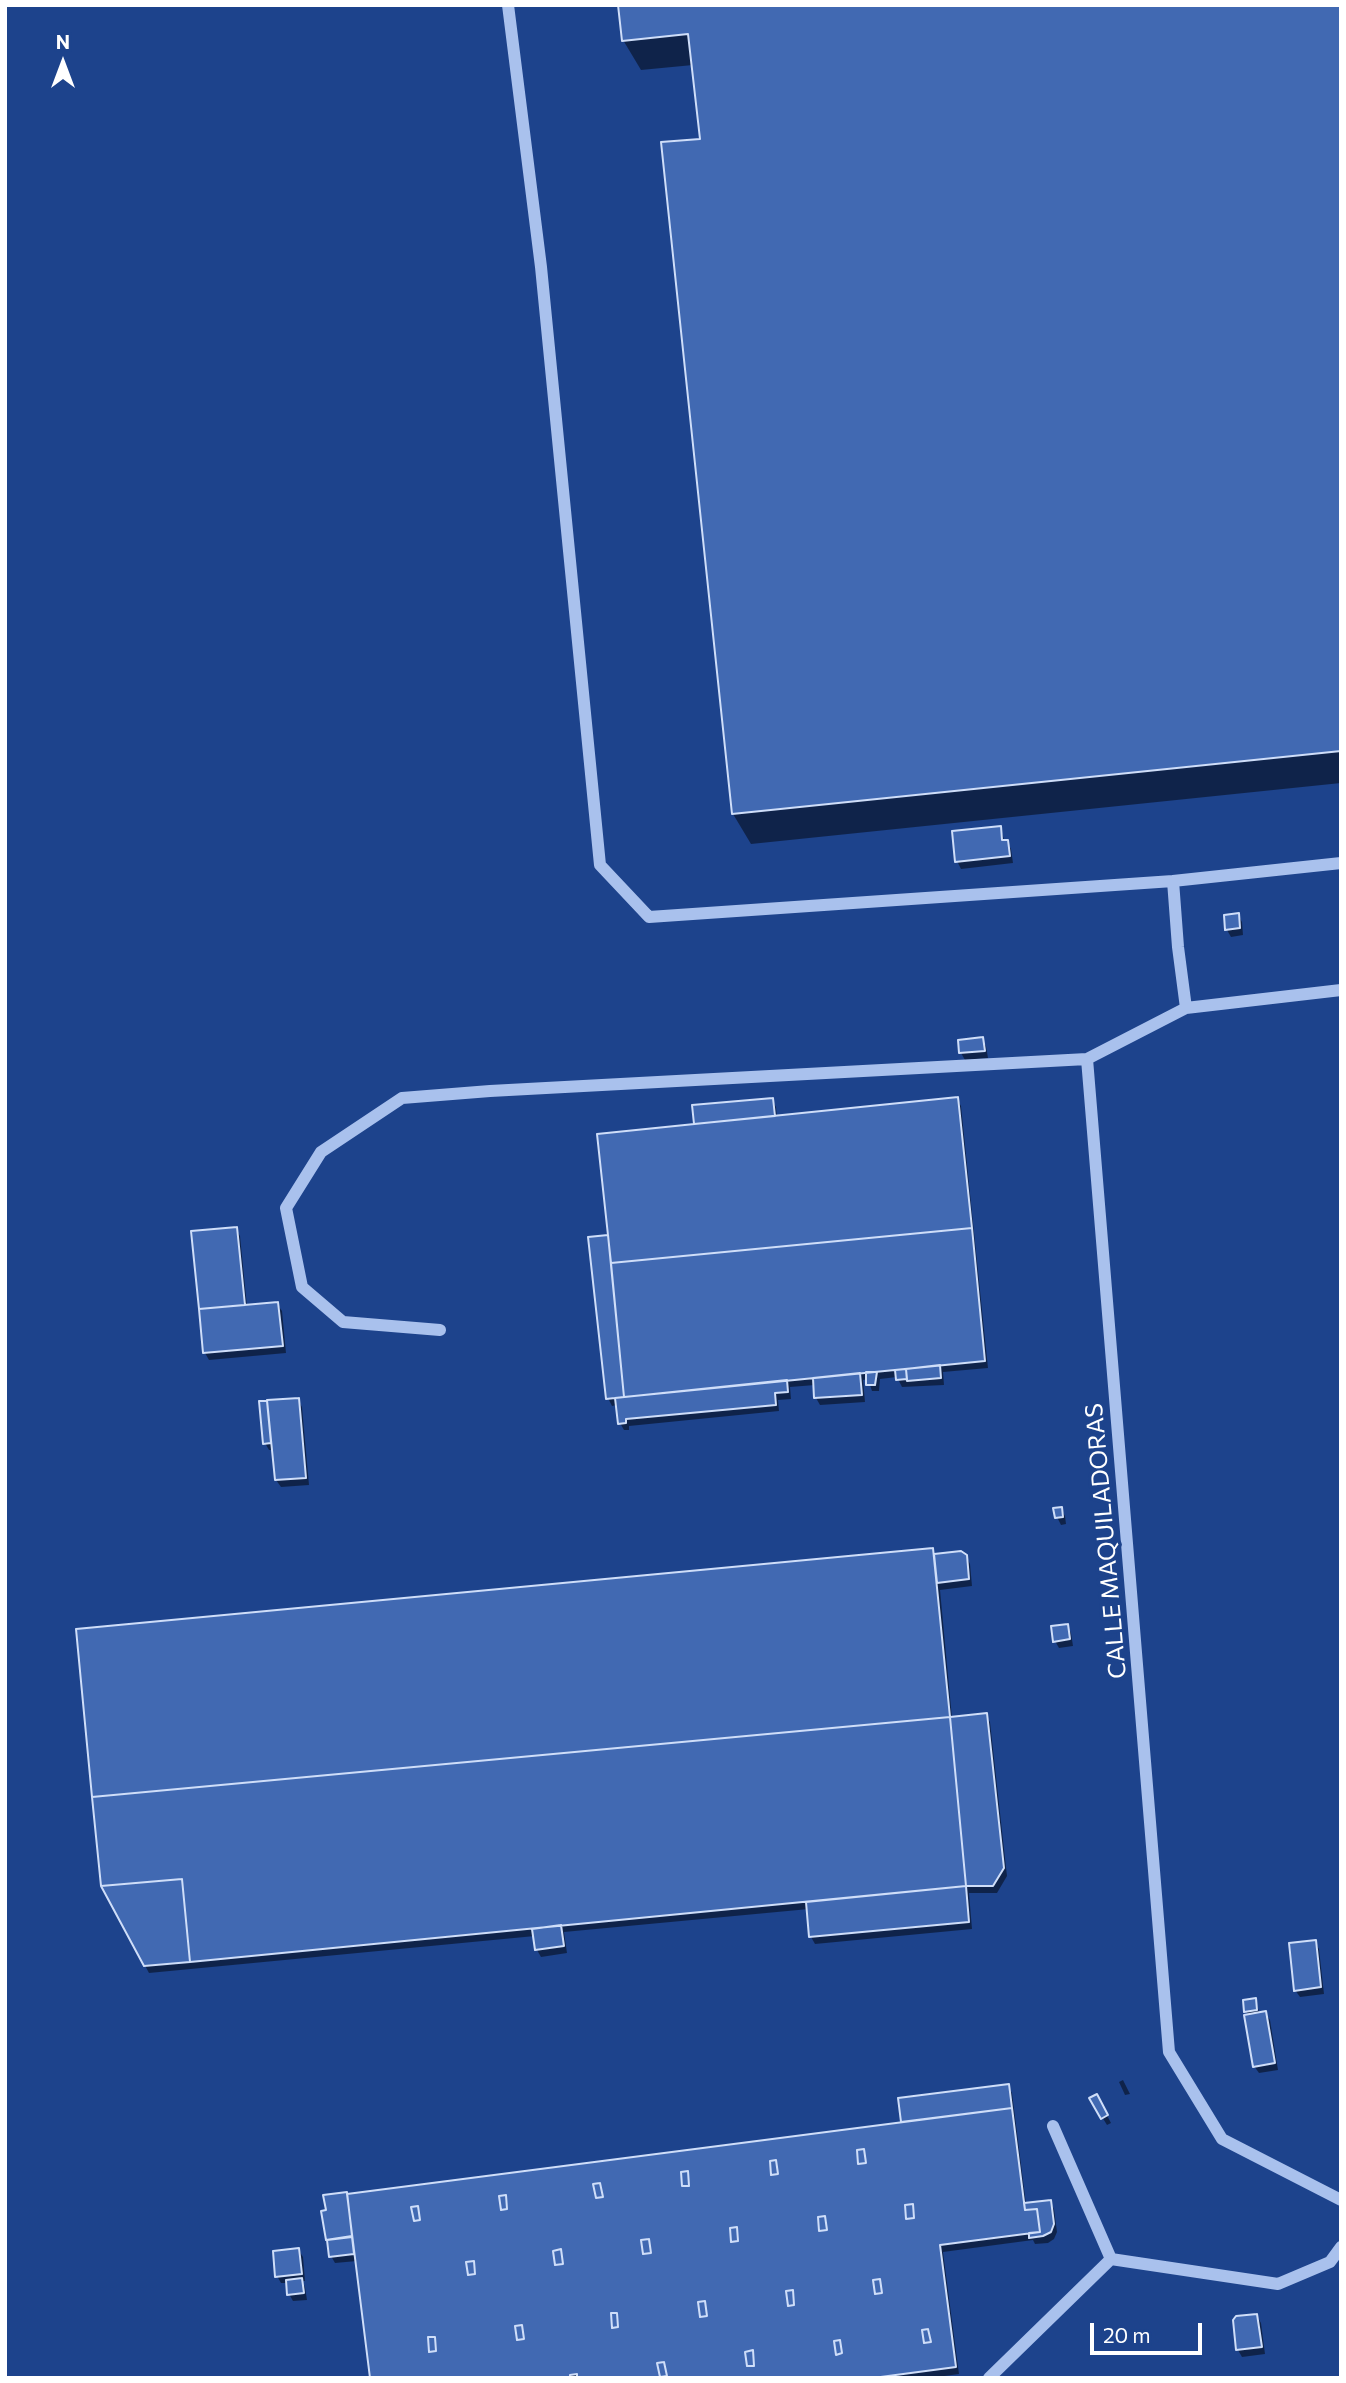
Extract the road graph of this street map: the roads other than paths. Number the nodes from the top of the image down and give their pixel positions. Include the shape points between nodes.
1 (508, 5) edge
2 (1341, 863) edge
3 (1173, 881) junction
4 (1341, 990) edge
5 (1186, 1007) junction
6 (1087, 1059) junction
7 (440, 1330) dead end
8 (1053, 2126) dead end
9 (1341, 2200) edge
10 (1341, 2247) edge
11 (1111, 2259) junction
12 (989, 2378) edge

1 - 3 street via 541,267 600,865 649,917
2 - 3 street
3 - 5 street
4 - 5 street
5 - 6 street
6 - 7 street via 402,1098 321,1152 286,1208 302,1287 344,1322
6 - 9 street, CALLE MAQUILADORAS via 1169,2052 1222,2139
8 - 11 street
10 - 11 street via 1330,2262 1278,2284
11 - 12 street

